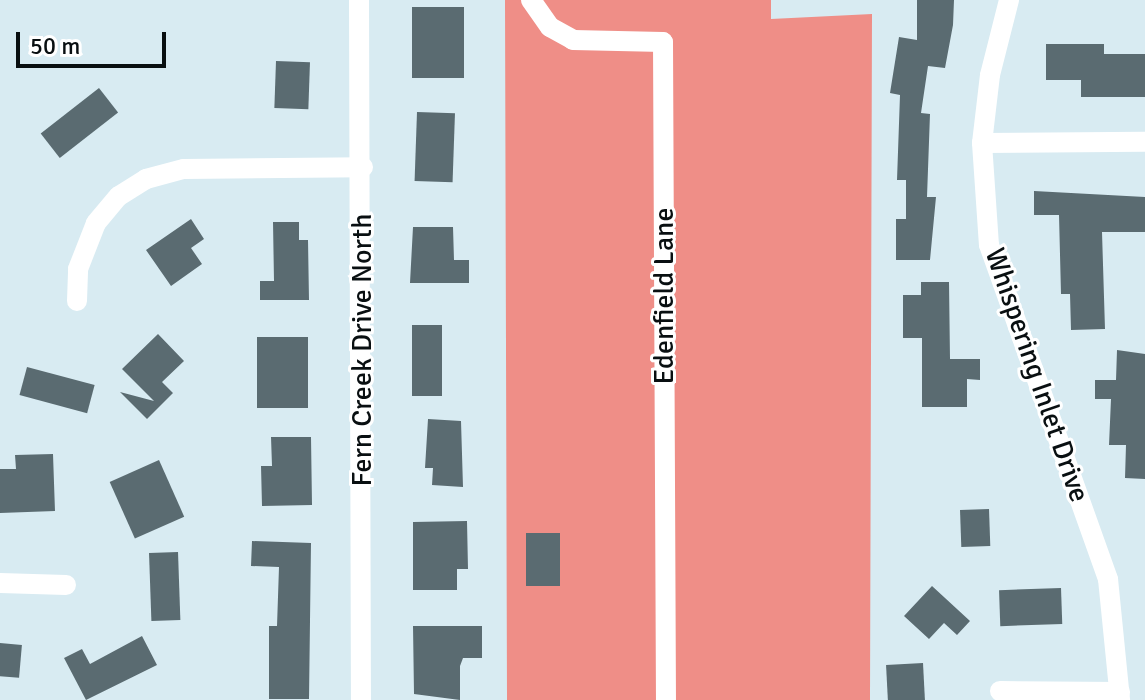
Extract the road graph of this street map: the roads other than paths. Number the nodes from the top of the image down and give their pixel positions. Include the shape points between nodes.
1 (359, 0) edge
2 (531, 0) edge
3 (1009, 0) edge
4 (1145, 142) edge
5 (982, 143) junction
6 (363, 167) junction
7 (77, 301) dead end
8 (0, 583) edge
9 (66, 585) dead end
10 (1000, 691) dead end
11 (1120, 696) edge
12 (361, 700) edge
13 (666, 700) edge

1 - 6 street, Fern Creek Drive North
2 - 13 street, Edenfield Lane via 550,27 573,40 663,42
3 - 5 street, Whispering Inlet Drive via 990,75
4 - 5 street
5 - 11 street, Whispering Inlet Drive via 989,245 1108,579
6 - 7 street via 184,169 146,179 119,196 96,223 78,269
6 - 12 street, Fern Creek Drive North
8 - 9 street
10 - 11 street

